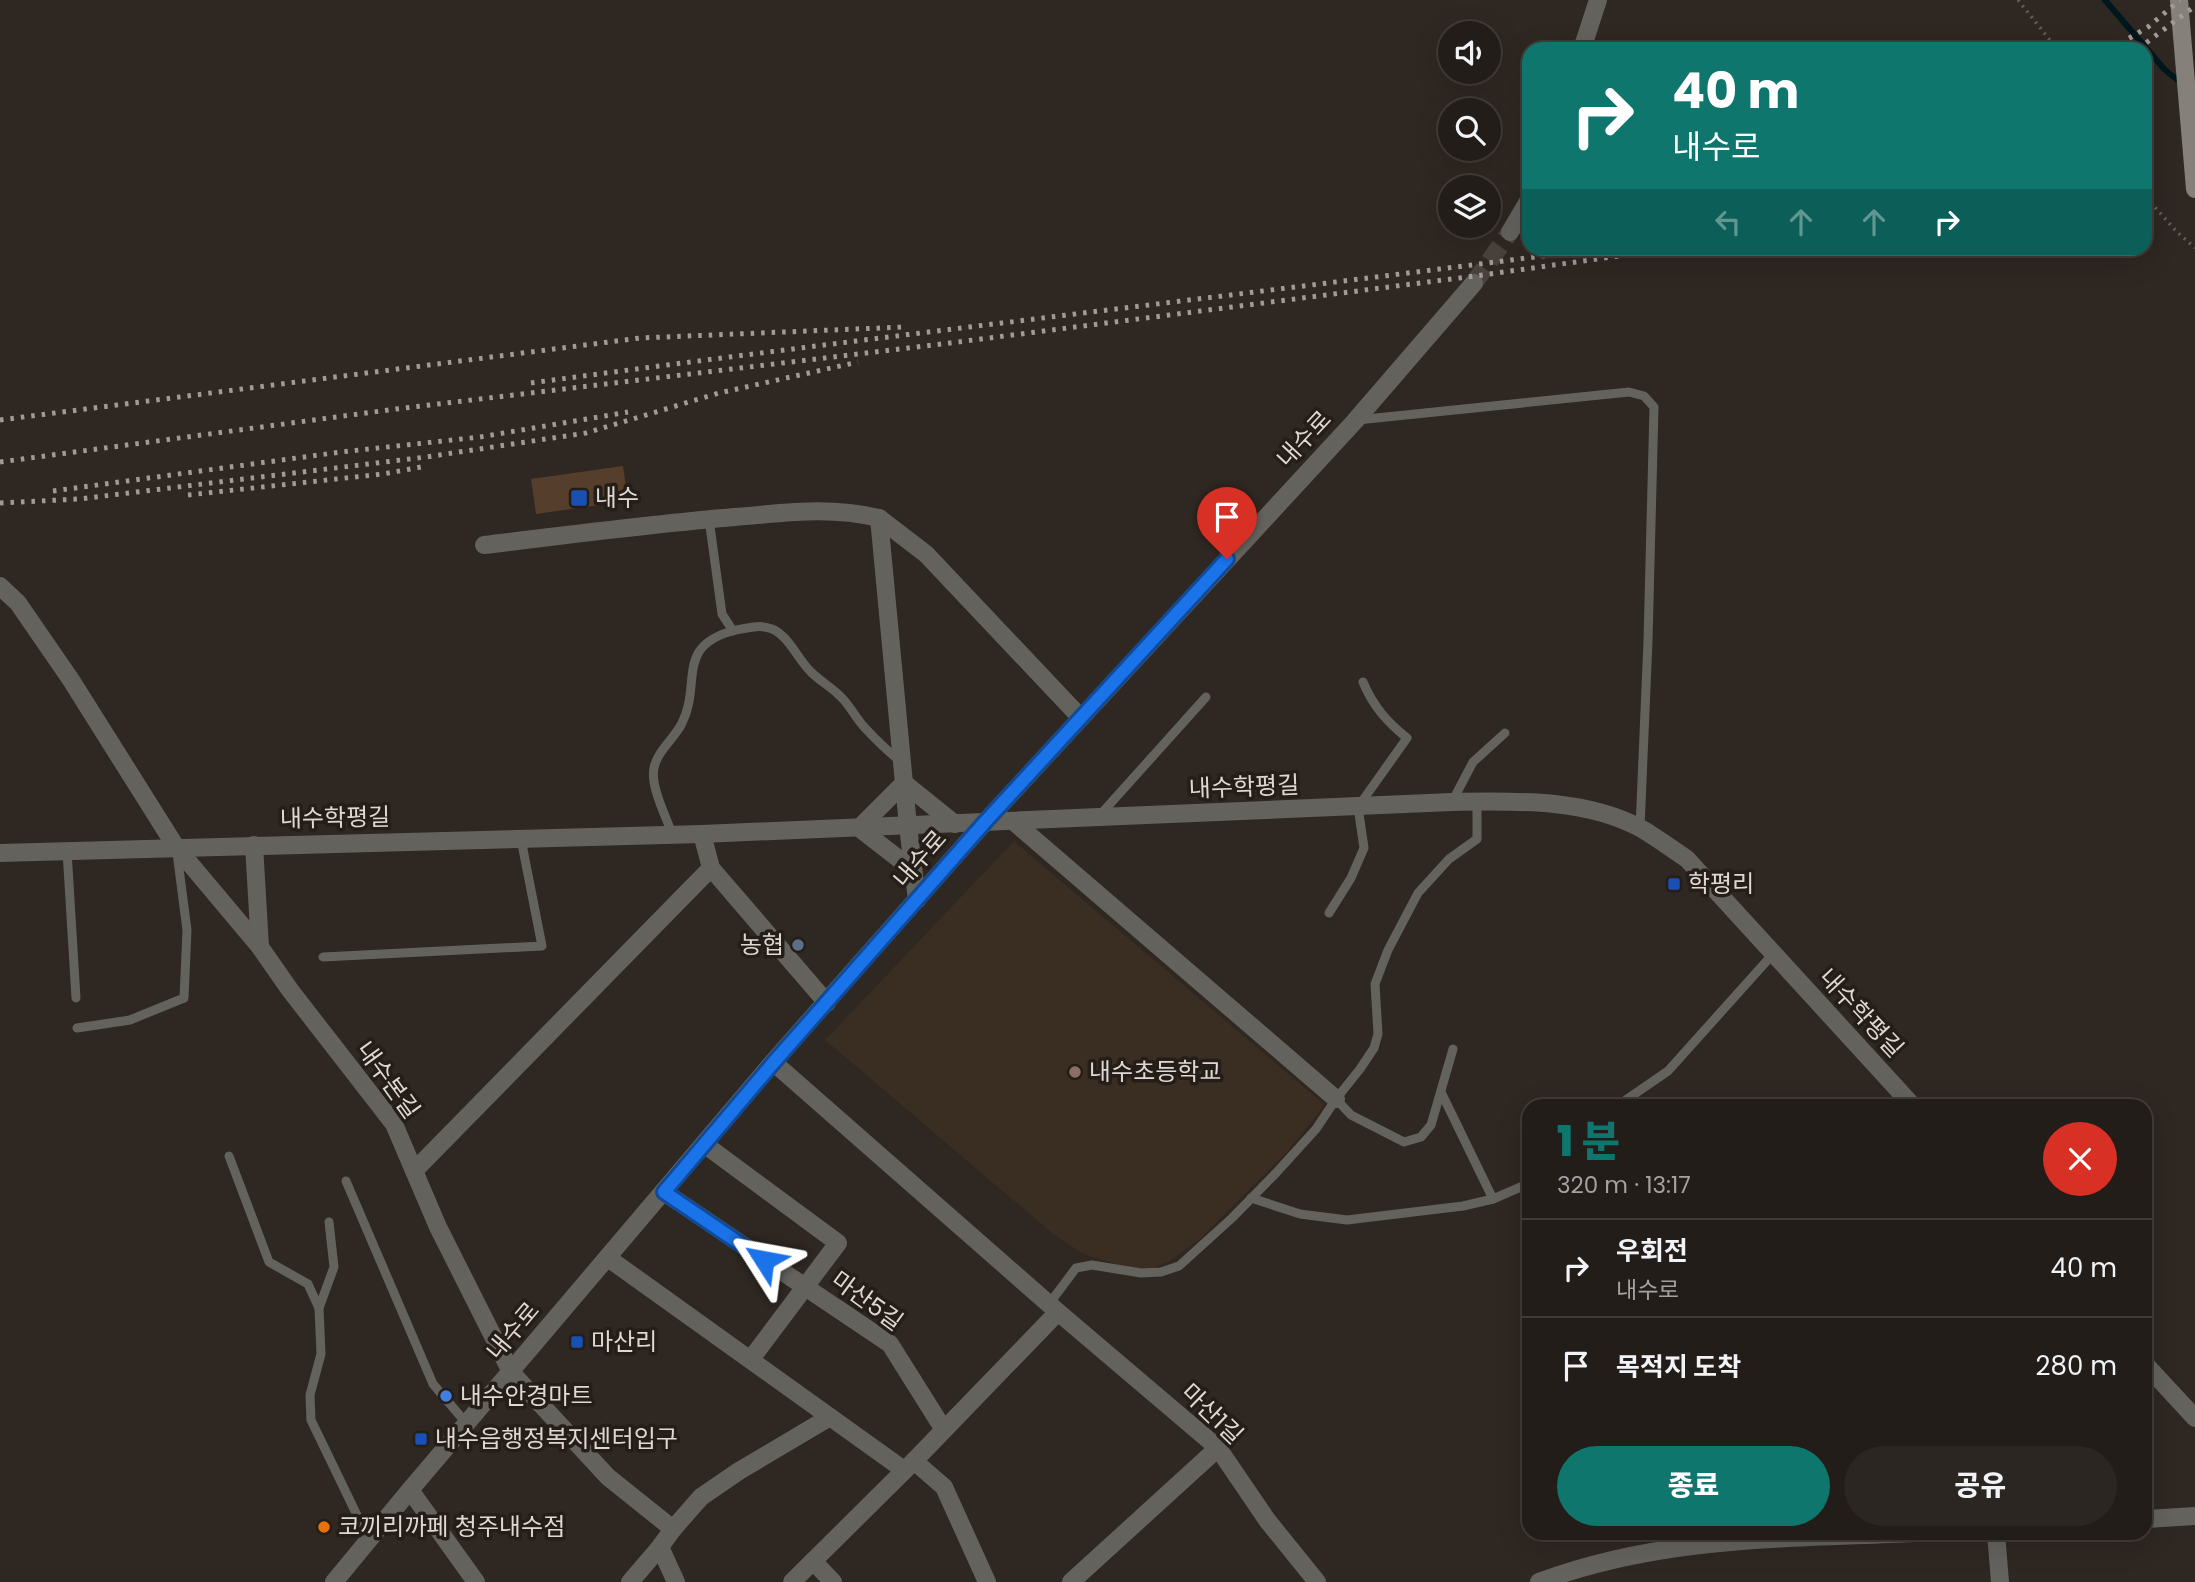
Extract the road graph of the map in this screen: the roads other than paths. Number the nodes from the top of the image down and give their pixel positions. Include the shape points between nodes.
1 (1598, 0) edge
2 (2179, 0) edge
3 (1584, 42) edge
4 (2195, 189) edge
5 (1522, 212) edge
6 (1510, 232) tunnel mouth
7 (1474, 283) tunnel mouth
8 (1355, 421) junction
9 (879, 518) junction
10 (709, 519) junction
11 (484, 545) dead end
12 (0, 586) edge
13 (733, 631) junction
14 (1363, 682) dead end
15 (1206, 697) dead end
16 (1081, 718) junction
17 (1504, 733) dead end
18 (902, 764) junction
19 (904, 783) junction
20 (1452, 802) junction
21 (1477, 802) junction
22 (1358, 807) junction
23 (1098, 817) junction
24 (1013, 821) junction
25 (985, 822) junction
26 (956, 824) junction
27 (908, 826) junction
28 (859, 828) junction
29 (1640, 828) junction
30 (672, 834) junction
31 (702, 834) junction
32 (521, 839) junction
33 (254, 845) junction
34 (176, 848) junction
35 (67, 851) junction
36 (0, 853) edge
37 (711, 868) junction
38 (913, 870) junction
39 (917, 900) junction
40 (1329, 913) dead end
41 (260, 947) junction
42 (1773, 954) junction
43 (323, 957) dead end
44 (76, 998) dead end
45 (827, 1003) junction
46 (77, 1028) dead end
47 (1453, 1049) dead end
48 (774, 1062) junction
49 (1441, 1093) junction
50 (1336, 1098) junction
51 (1628, 1099) edge
52 (1907, 1099) edge
53 (704, 1144) junction
54 (229, 1156) dead end
55 (414, 1171) junction
56 (346, 1181) dead end
57 (1522, 1186) edge
58 (664, 1192) junction
59 (1251, 1198) junction
60 (1493, 1199) junction
61 (329, 1222) dead end
62 (608, 1258) junction
63 (804, 1287) junction
64 (319, 1308) junction
65 (1053, 1308) junction
66 (751, 1359) junction
67 (2152, 1371) edge
68 (510, 1372) junction
69 (830, 1416) junction
70 (2195, 1418) edge
71 (467, 1424) junction
72 (944, 1430) junction
73 (1218, 1448) junction
74 (909, 1466) junction
75 (410, 1490) junction
76 (2195, 1516) edge
77 (2152, 1520) edge
78 (673, 1529) junction
79 (369, 1540) junction
80 (1704, 1540) edge
81 (1997, 1540) edge
82 (660, 1547) junction
83 (813, 1561) junction
84 (334, 1582) edge
85 (476, 1582) edge
86 (631, 1582) edge
87 (676, 1582) edge
88 (792, 1582) edge
89 (832, 1582) edge
90 (987, 1582) edge
91 (1071, 1582) edge
92 (1317, 1582) edge
93 (1539, 1582) edge
94 (2000, 1582) edge

1 - 3 street
2 - 4 main road
5 - 6 street
7 - 8 street, 내수로
8 - 16 street, 내수로
8 - 29 lane via 1629,392 1644,396 1654,407
9 - 10 street via 824,509
9 - 16 street via 926,554
9 - 18 street
10 - 11 street
10 - 13 lane via 722,614
12 - 34 street, 내수본길 via 18,603 71,680
13 - 18 lane via 756,626 774,629
13 - 30 lane via 700,649 693,661 684,720 656,759 654,784
14 - 22 lane via 1389,723 1408,738
15 - 23 lane
16 - 25 street, 내수로
17 - 20 lane via 1473,762
18 - 19 street
19 - 26 street
19 - 27 street
19 - 28 street
20 - 21 street, 내수학평길
20 - 22 street, 내수학평길
21 - 29 street, 내수학평길 via 1590,810
21 - 50 lane via 1477,839 1449,859 1418,893 1388,950 1375,984 1378,1034 1374,1048
22 - 23 street, 내수학평길
22 - 40 lane via 1364,848
23 - 24 street, 내수학평길
24 - 25 street, 내수학평길
24 - 50 street
25 - 26 street, 내수학평길
25 - 39 street, 내수로
26 - 27 street, 내수학평길
27 - 28 street, 내수학평길
27 - 38 street
28 - 31 street, 내수학평길
28 - 38 street
29 - 42 street, 내수학평길 via 1686,859
30 - 31 street, 내수학평길
30 - 32 street, 내수학평길
31 - 37 street
32 - 33 street, 내수학평길
32 - 43 lane via 542,946
33 - 34 street, 내수학평길
33 - 41 street
34 - 35 street, 내수학평길
34 - 41 street, 내수본길
34 - 46 lane, 내수본길 via 187,930 184,998 130,1020
35 - 36 street, 내수학평길
35 - 44 lane
37 - 45 street
37 - 55 street
38 - 39 street
39 - 45 street, 내수로
41 - 55 street, 내수본길 via 394,1124
42 - 51 lane via 1668,1071
42 - 52 street, 내수학평길
45 - 48 street, 내수로
47 - 49 lane
48 - 53 street, 내수로
48 - 65 street, 마산1길
49 - 50 lane via 1431,1125 1421,1137 1404,1142 1351,1115
49 - 60 lane
50 - 59 lane via 1316,1129
53 - 58 street, 내수로
53 - 63 street via 838,1242
54 - 64 lane via 269,1262 308,1284
55 - 68 street, 내수본길
56 - 71 lane via 433,1384
57 - 60 lane
58 - 62 street, 내수로
58 - 63 street, 마산5길
59 - 60 lane via 1300,1214 1347,1220
59 - 65 lane via 1179,1266 1161,1272 1092,1265 1076,1268
61 - 64 lane via 334,1267
62 - 66 street
62 - 68 street, 내수로
63 - 66 street
63 - 72 street, 마산5길 via 890,1344
64 - 79 lane via 321,1354 310,1395 311,1420
65 - 72 street
65 - 73 street, 마산1길
66 - 69 street
67 - 70 street
68 - 71 street, 내수로
68 - 78 street via 608,1478
69 - 74 street
69 - 78 street via 701,1497
71 - 75 street, 내수로
72 - 74 street
73 - 91 street
73 - 92 street, 마산1길
74 - 83 street
74 - 90 street via 944,1487
75 - 79 street, 내수로
75 - 85 street
76 - 77 street
78 - 82 street
79 - 84 street, 내수로
80 - 93 street via 1613,1559
81 - 94 street
82 - 86 street
82 - 87 street
83 - 88 street
83 - 89 street

